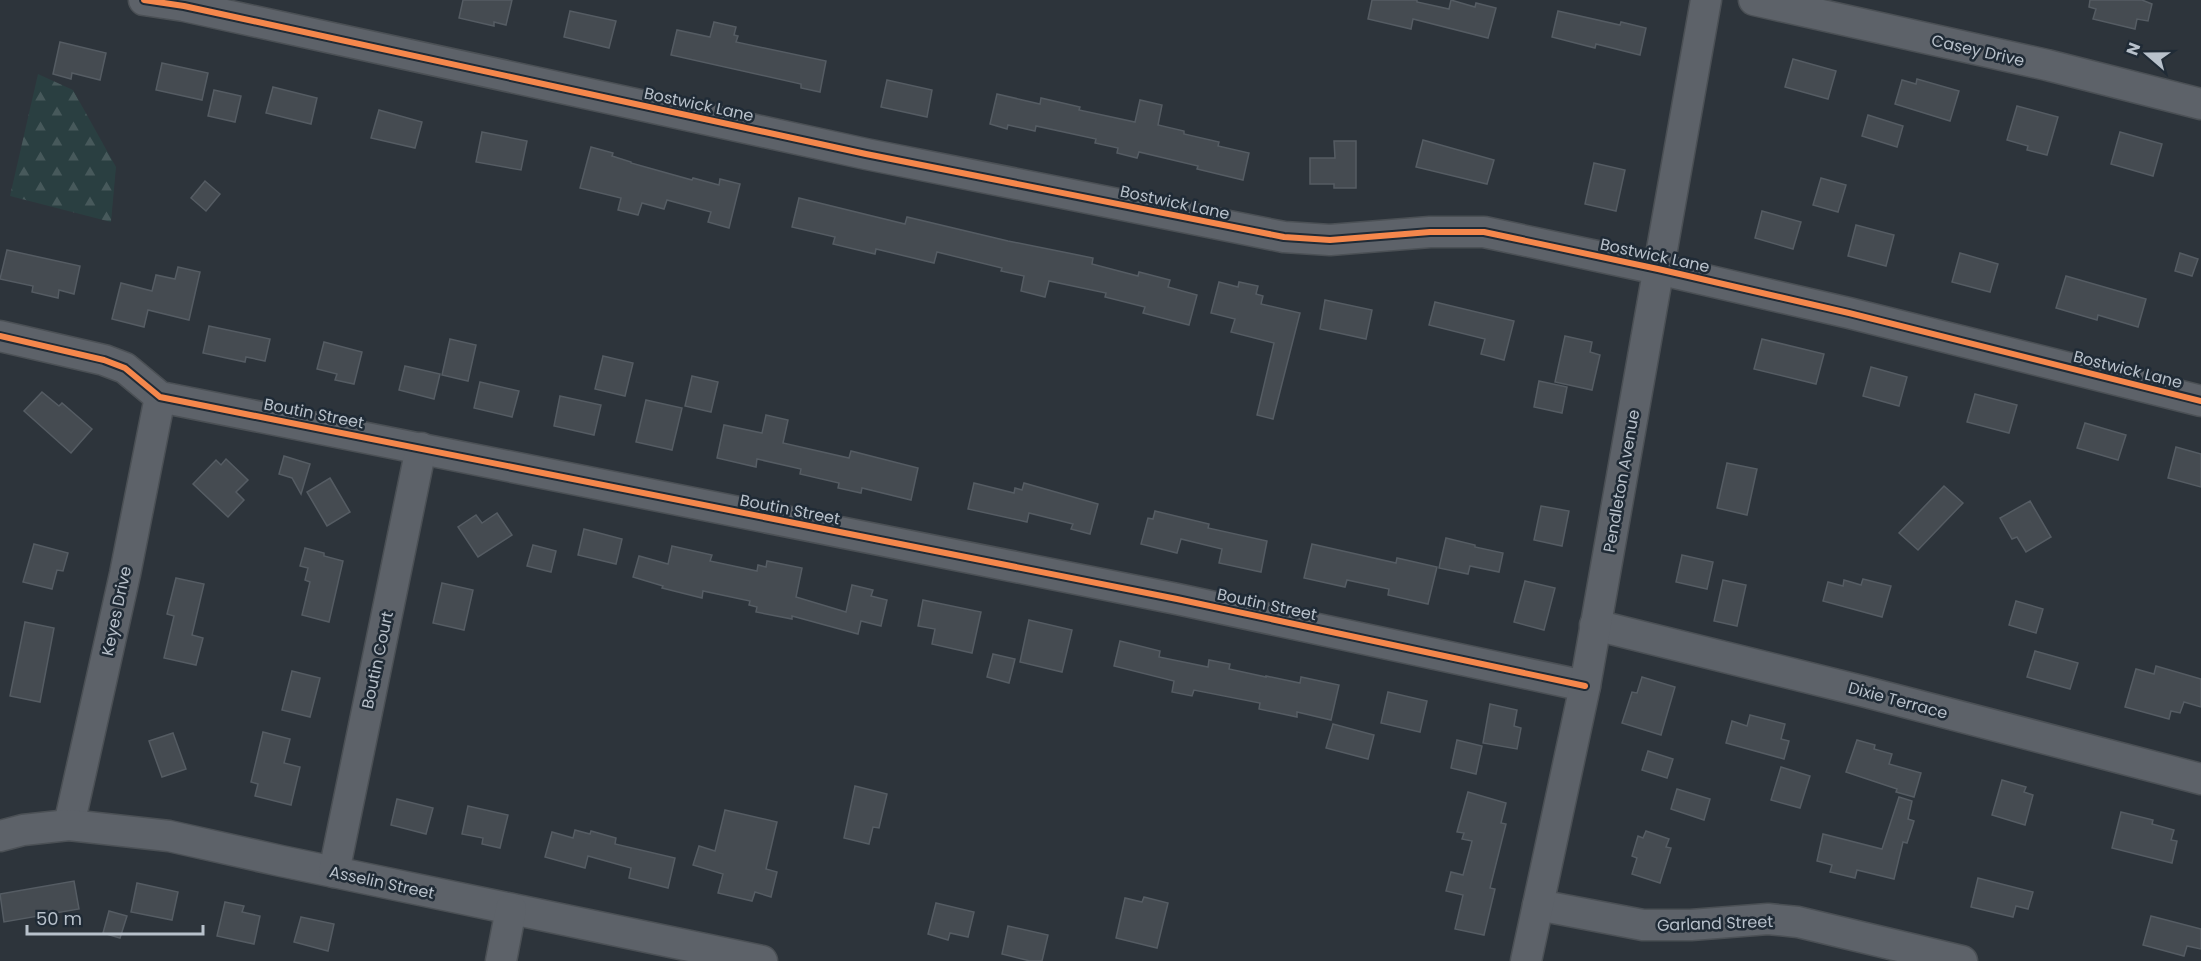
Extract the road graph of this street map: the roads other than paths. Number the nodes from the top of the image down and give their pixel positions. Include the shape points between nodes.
1 (144, 0) edge
2 (1706, 0) edge
3 (1754, 0) edge
4 (185, 3) edge
5 (2201, 104) edge
6 (1658, 269) junction
7 (0, 336) edge
8 (160, 397) junction
9 (2201, 401) edge
10 (421, 448) junction
11 (1595, 625) junction
12 (1585, 687) junction
13 (2201, 779) edge
14 (69, 825) junction
15 (0, 836) edge
16 (334, 872) junction
17 (1538, 905) junction
18 (511, 909) junction
19 (501, 961) edge
20 (762, 961) edge
21 (1526, 961) edge
22 (1962, 961) edge

1 - 4 street, Bostwick Lane
2 - 6 street, Pendleton Avenue
3 - 5 street, Casey Drive via 2047,65
4 - 6 street, Bostwick Lane via 866,154 1284,237 1330,240 1484,232
6 - 9 street, Bostwick Lane
6 - 11 street, Pendleton Avenue
7 - 8 street, Boutin Street via 104,360 124,368
8 - 10 street, Boutin Street
8 - 14 street, Keyes Drive
10 - 12 street, Boutin Street via 1177,599
10 - 16 street, Boutin Court
11 - 12 street, Pendleton Avenue
11 - 13 street, Dixie Terrace
12 - 17 street, Pendleton Avenue
14 - 15 street, Asselin Street
14 - 16 street, Asselin Street via 169,836
16 - 18 street, Asselin Street
17 - 21 street, Pendleton Avenue
17 - 22 street, Garland Street via 1643,926 1768,919 1798,922
18 - 19 street
18 - 20 street, Asselin Street

